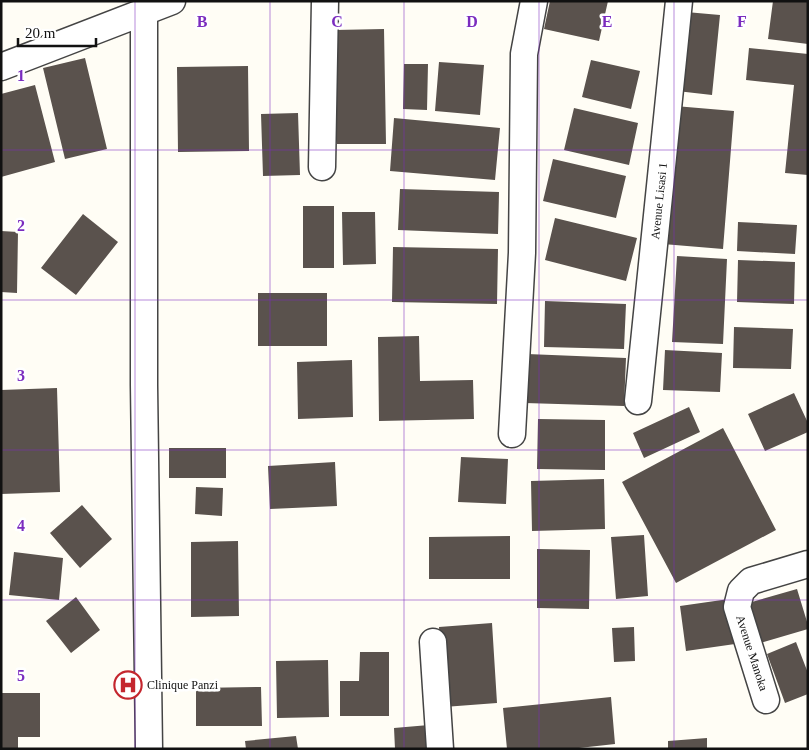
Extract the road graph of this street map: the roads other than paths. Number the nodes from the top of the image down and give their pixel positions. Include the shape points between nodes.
1 (172, 1) edge
2 (325, 1) edge
3 (534, 1) edge
4 (680, 1) edge
5 (144, 13) junction
6 (1, 66) edge
7 (322, 167) dead end
8 (638, 401) dead end
9 (512, 434) dead end
10 (808, 564) edge
11 (433, 642) dead end
12 (766, 700) dead end
13 (150, 749) edge
14 (440, 749) edge

1 - 5 street
2 - 7 street
3 - 9 street via 524,54 522,253
4 - 8 street, Avenue Lisasi 1
5 - 6 street
5 - 13 street via 144,385
10 - 12 street, Avenue Manoka via 751,580 741,591 737,607
11 - 14 street

